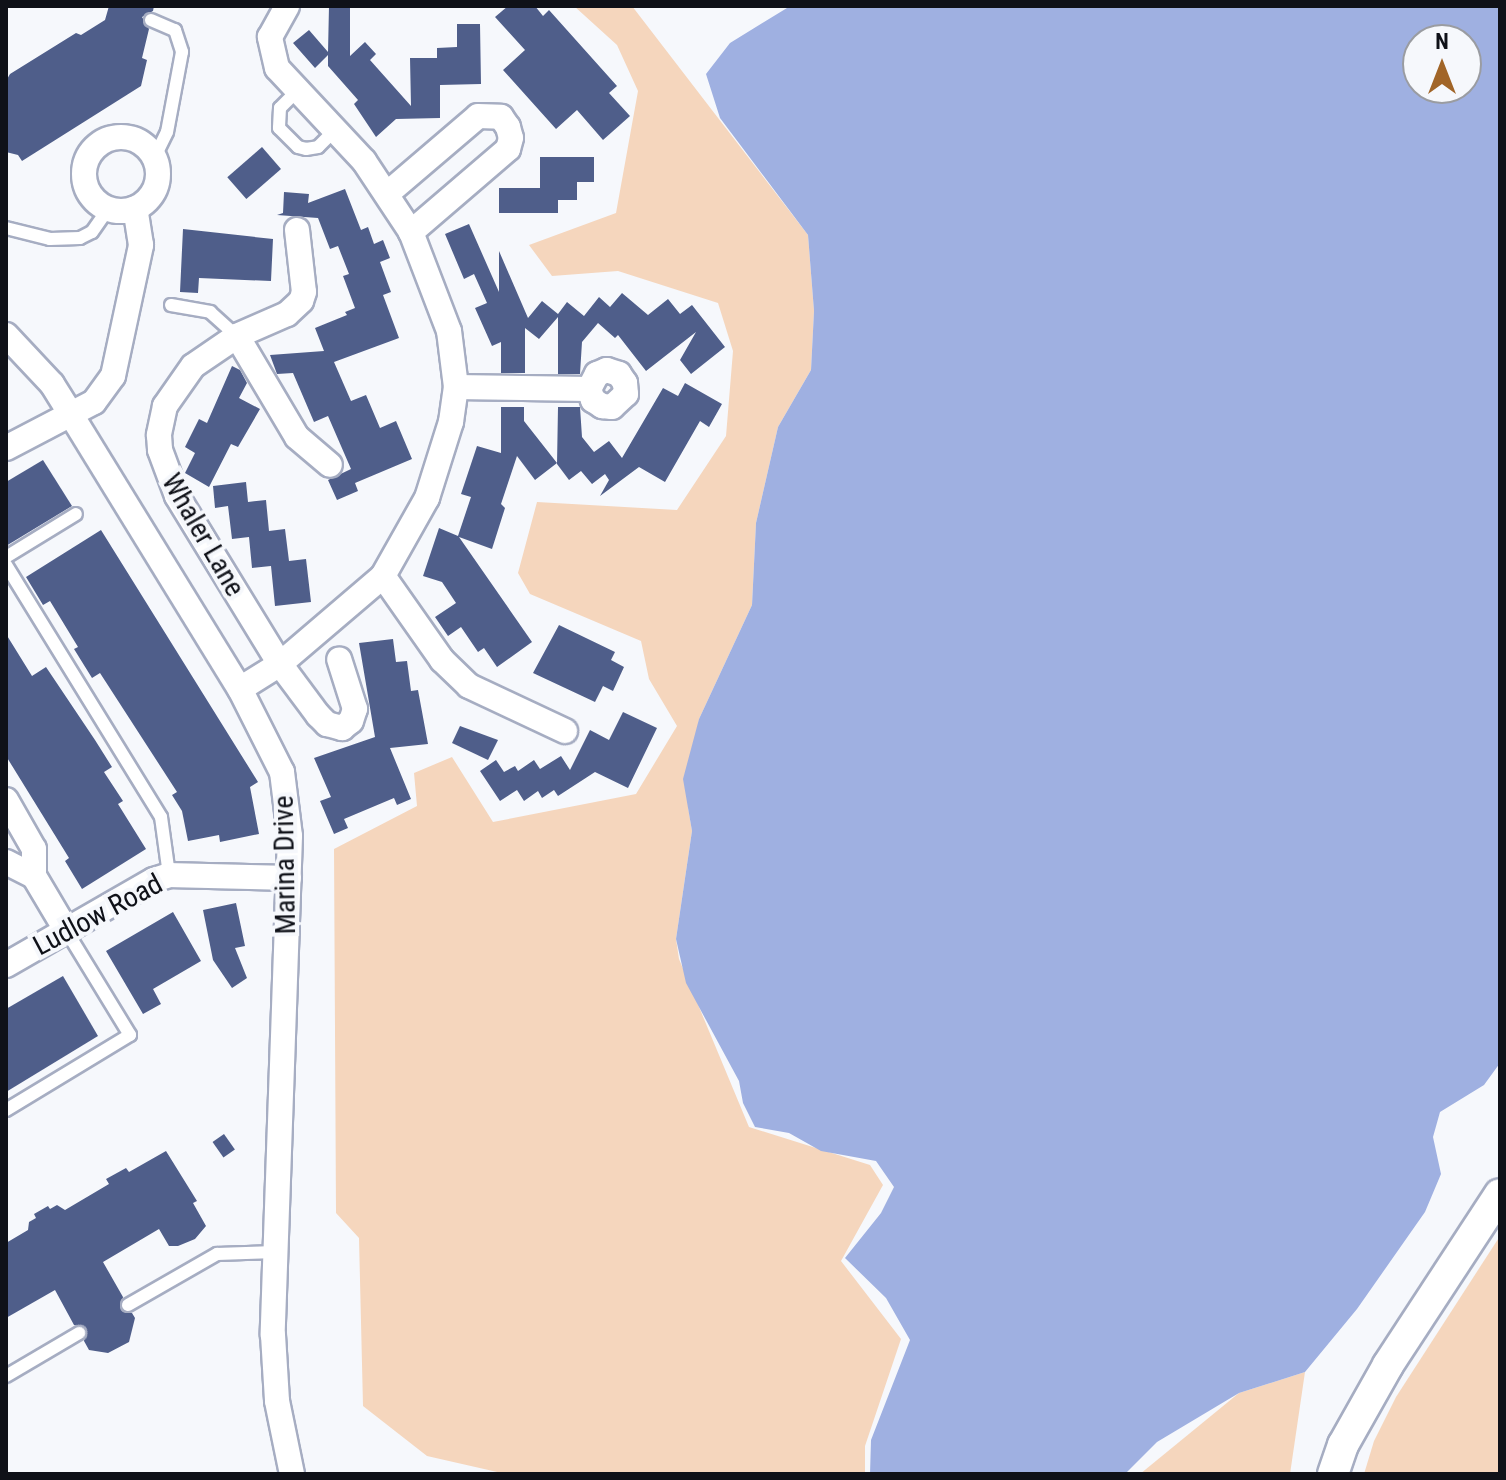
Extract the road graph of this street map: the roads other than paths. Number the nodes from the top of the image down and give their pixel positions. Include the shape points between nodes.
1 (287, 6) edge
2 (151, 20) dead end
3 (297, 91) junction
4 (334, 131) junction
5 (155, 157) junction
6 (388, 193) junction
7 (135, 208) junction
8 (108, 209) junction
9 (6, 228) edge
10 (297, 230) dead end
11 (411, 232) junction
12 (171, 305) dead end
13 (6, 335) edge
14 (237, 336) junction
15 (456, 387) junction
16 (589, 389) dead end
17 (70, 413) junction
18 (6, 448) edge
19 (330, 465) dead end
20 (76, 514) dead end
21 (6, 557) edge
22 (6, 565) edge
23 (383, 576) junction
24 (339, 659) dead end
25 (280, 664) junction
26 (240, 689) junction
27 (565, 731) dead end
28 (6, 800) edge
29 (6, 862) edge
30 (169, 875) junction
31 (34, 876) junction
32 (289, 878) junction
33 (66, 930) junction
34 (6, 965) edge
35 (6, 1110) edge
36 (1500, 1194) edge
37 (275, 1252) junction
38 (128, 1305) dead end
39 (79, 1333) dead end
40 (6, 1376) edge
41 (292, 1474) edge
42 (1333, 1474) edge

1 - 3 street via 270,37 271,53
2 - 5 lane via 175,30 182,52 167,132
3 - 4 street
3 - 4 lane via 280,108 279,128 306,149 318,147
4 - 6 street
5 - 7 street via 155,190
5 - 8 street via 132,138 113,137 90,152 84,182 93,199
6 - 11 street
6 - 11 street via 478,116 501,117 508,127 508,149
7 - 8 street
7 - 17 street via 141,245 113,376 94,402
8 - 9 lane via 92,232 80,238 50,239
10 - 14 street, Whaler Lane via 301,301 287,314
11 - 15 street via 449,331
12 - 14 lane via 210,312
13 - 17 street, Marina Drive via 52,384
14 - 19 street via 297,437
14 - 25 street, Whaler Lane via 193,366 172,393 161,420 160,450 177,496
15 - 16 street
15 - 23 street via 448,435 427,498
17 - 18 street
17 - 26 street, Marina Drive
20 - 21 lane
22 - 30 lane via 161,817
23 - 25 street
23 - 27 street via 462,680 490,699
24 - 25 street, Whaler Lane via 355,709 342,728 318,715
25 - 26 street
26 - 32 street, Marina Drive via 282,772
28 - 31 street via 34,849
29 - 31 street
30 - 32 street, Ludlow Road
30 - 33 street, Ludlow Road
31 - 33 street
32 - 37 street, Marina Drive
33 - 34 street, Ludlow Road
33 - 35 lane via 130,1035
36 - 42 street via 1388,1365 1343,1445
37 - 38 lane via 217,1254
37 - 41 street, Marina Drive via 275,1382
39 - 40 lane

